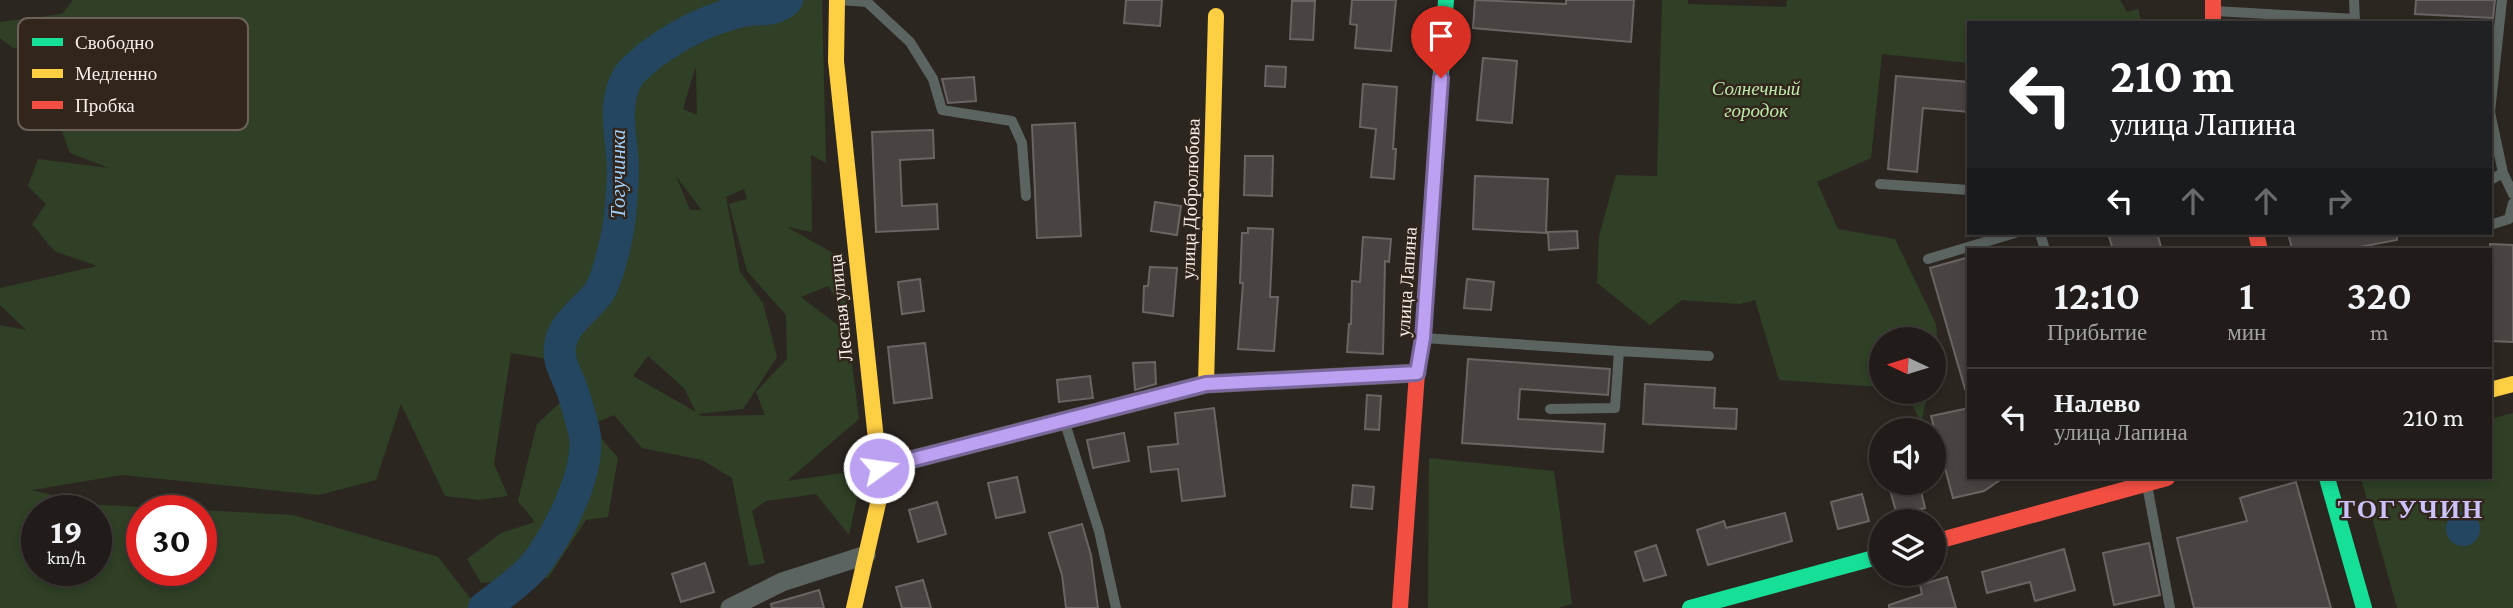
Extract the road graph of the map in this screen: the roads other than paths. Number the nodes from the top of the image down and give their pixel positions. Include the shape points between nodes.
1 (838, 0) edge
2 (1446, 0) edge
3 (2354, 0) edge
4 (2502, 0) edge
5 (2213, 11) edge
6 (1216, 16) dead end
7 (2355, 21) edge
8 (2495, 29) edge
9 (2492, 79) edge
10 (2492, 121) edge
11 (2503, 173) junction
12 (2492, 179) edge
13 (1880, 184) dead end
14 (1967, 190) edge
15 (2513, 194) edge
16 (1026, 197) dead end
17 (2513, 203) edge
18 (2492, 224) edge
19 (2008, 235) edge
20 (1927, 259) dead end
21 (1423, 338) junction
22 (1619, 351) junction
23 (1709, 356) dead end
24 (1417, 373) junction
25 (1206, 384) junction
26 (2513, 384) edge
27 (2492, 389) edge
28 (1550, 409) dead end
29 (1065, 420) junction
30 (879, 468) junction
31 (2163, 479) edge
32 (2327, 479) edge
33 (2147, 483) junction
34 (1946, 539) edge
35 (866, 555) junction
36 (1869, 559) edge
37 (730, 608) edge
38 (854, 608) edge
39 (1116, 608) edge
40 (1400, 608) edge
41 (1690, 608) edge
42 (2170, 608) edge
43 (2364, 608) edge

1 - 16 lane via 867,2 910,42 933,79 942,110 1012,121 1022,143
1 - 30 street, Лесная улица via 836,61
2 - 21 street, улица Лапина
3 - 7 lane
4 - 8 lane
5 - 7 lane
6 - 25 street, улица Добролюбова
8 - 9 lane
10 - 11 lane
11 - 12 lane
11 - 15 lane
13 - 14 lane
17 - 18 lane via 2509,219
19 - 20 lane
21 - 22 lane
21 - 24 street, улица Лапина
22 - 23 lane
22 - 28 lane via 1615,408
24 - 25 street
24 - 40 street, улица Лапина
25 - 29 street
26 - 27 street
29 - 30 street
29 - 39 lane via 1100,531
30 - 35 street, Лесная улица via 879,499
31 - 33 street
32 - 43 street
33 - 34 street
33 - 42 lane
35 - 37 street via 782,582
35 - 38 street, Лесная улица
36 - 41 street

